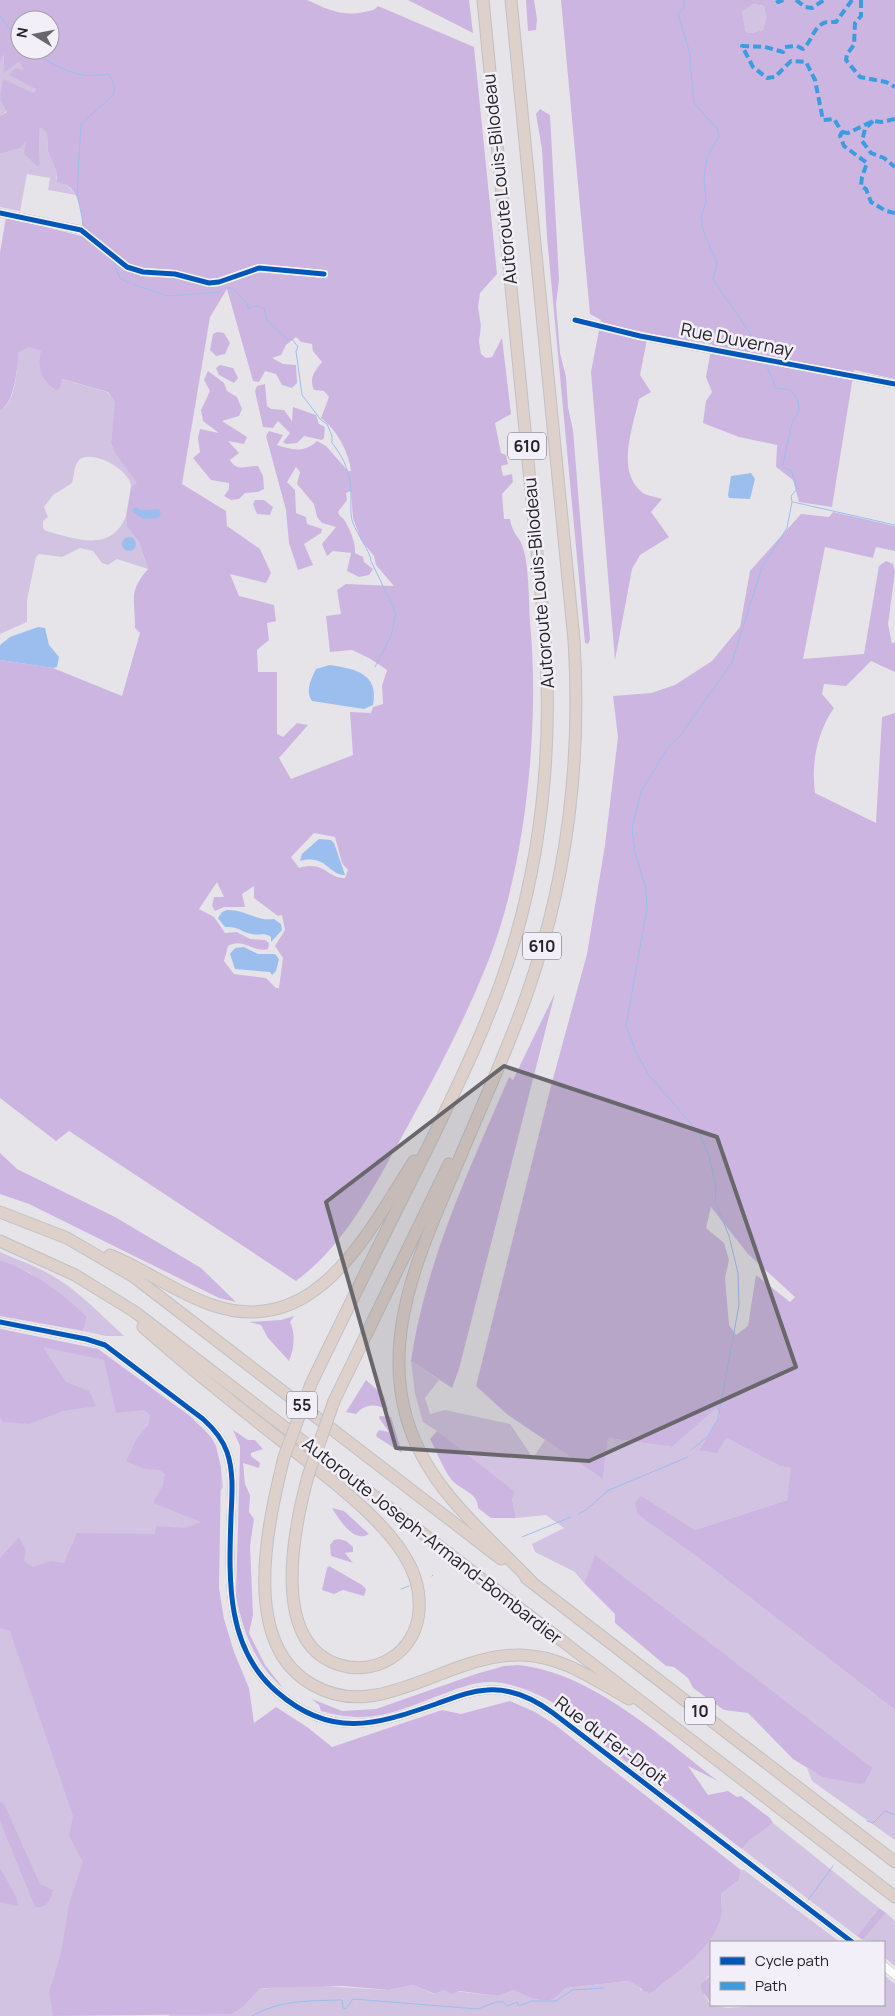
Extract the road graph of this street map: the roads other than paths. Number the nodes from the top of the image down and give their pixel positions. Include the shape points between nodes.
1 (483, 0) edge
2 (510, 0) edge
3 (0, 212) edge
4 (324, 274) dead end
5 (575, 320) dead end
6 (895, 384) edge
7 (498, 1067) junction
8 (441, 1119) junction
9 (0, 1212) edge
10 (67, 1238) junction
11 (0, 1241) edge
12 (103, 1291) junction
13 (0, 1322) edge
14 (531, 1581) junction
15 (661, 1716) junction
16 (895, 1862) edge
17 (895, 1897) edge
18 (851, 1941) edge
19 (885, 1967) edge
20 (895, 1975) edge

1 - 8 highway, Autoroute Louis-Bilodeau / 610 via 545,626 548,738 538,837 518,930 486,1022
2 - 7 highway, Autoroute Louis-Bilodeau / 610 via 570,604 576,698 571,796 557,886 534,974
3 - 4 street via 81,230 127,267 142,272 175,274 209,283 259,268
5 - 6 street, Rue Duvernay via 640,336
7 - 12 highway, bridge via 334,1401 308,1476 298,1522 293,1573 299,1627 311,1647 330,1662 353,1668 382,1664 407,1644 419,1614 416,1580 401,1549 326,1476 168,1349
7 - 14 highway via 437,1212 412,1281 400,1330 399,1375 407,1421 431,1473 458,1507
8 - 10 highway via 373,1225 343,1265 318,1289 284,1307 252,1312 220,1308 122,1260
8 - 15 highway, bridge via 311,1384 284,1457 269,1541 266,1606 269,1627 287,1663 304,1680 338,1695 370,1696 486,1659 527,1655 572,1666
9 - 10 highway, Autoroute Joseph-Armand-Bombardier / 55
10 - 14 highway, Autoroute Joseph-Armand-Bombardier / 55 via 141,1282
11 - 12 highway, Autoroute Joseph-Armand-Bombardier / 55 via 58,1266
12 - 15 highway, Autoroute Joseph-Armand-Bombardier / 55
13 - 18 street, Rue du Fer-Droit via 105,1345 216,1432 227,1450 232,1474 229,1574 232,1608 254,1664 270,1686 288,1701 323,1718 358,1724 390,1720 479,1691 503,1690 528,1698 554,1713
14 - 16 highway, 10
15 - 17 highway, 10
19 - 20 street

